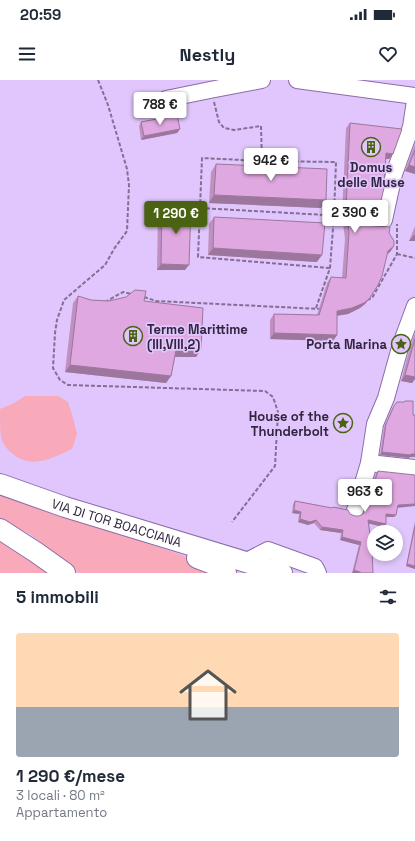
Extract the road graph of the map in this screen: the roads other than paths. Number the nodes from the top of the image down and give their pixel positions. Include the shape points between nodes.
1 (262, 80) edge
2 (297, 80) edge
3 (207, 85) edge
4 (415, 96) edge
5 (166, 99) dead end
6 (415, 101) edge
7 (384, 220) road end
8 (415, 306) edge
9 (369, 463) junction
10 (415, 468) edge
11 (0, 484) edge
12 (355, 510) dead end
13 (0, 530) edge
14 (172, 539) junction
15 (245, 562) junction
16 (65, 573) edge
17 (226, 573) edge
18 (282, 573) edge
19 (318, 573) edge

1 - 3 street
2 - 4 street
3 - 5 street
6 - 7 street via 411,127 394,174
8 - 9 street via 386,398 375,424
9 - 10 street
9 - 12 street
11 - 14 main road, VIA DI TOR BOACCIANA via 65,507
13 - 16 main road
14 - 15 main road
14 - 17 main road, VIA DI TOR BOACCIANA via 184,552 218,566
15 - 18 main road
15 - 19 street via 268,550 315,567

